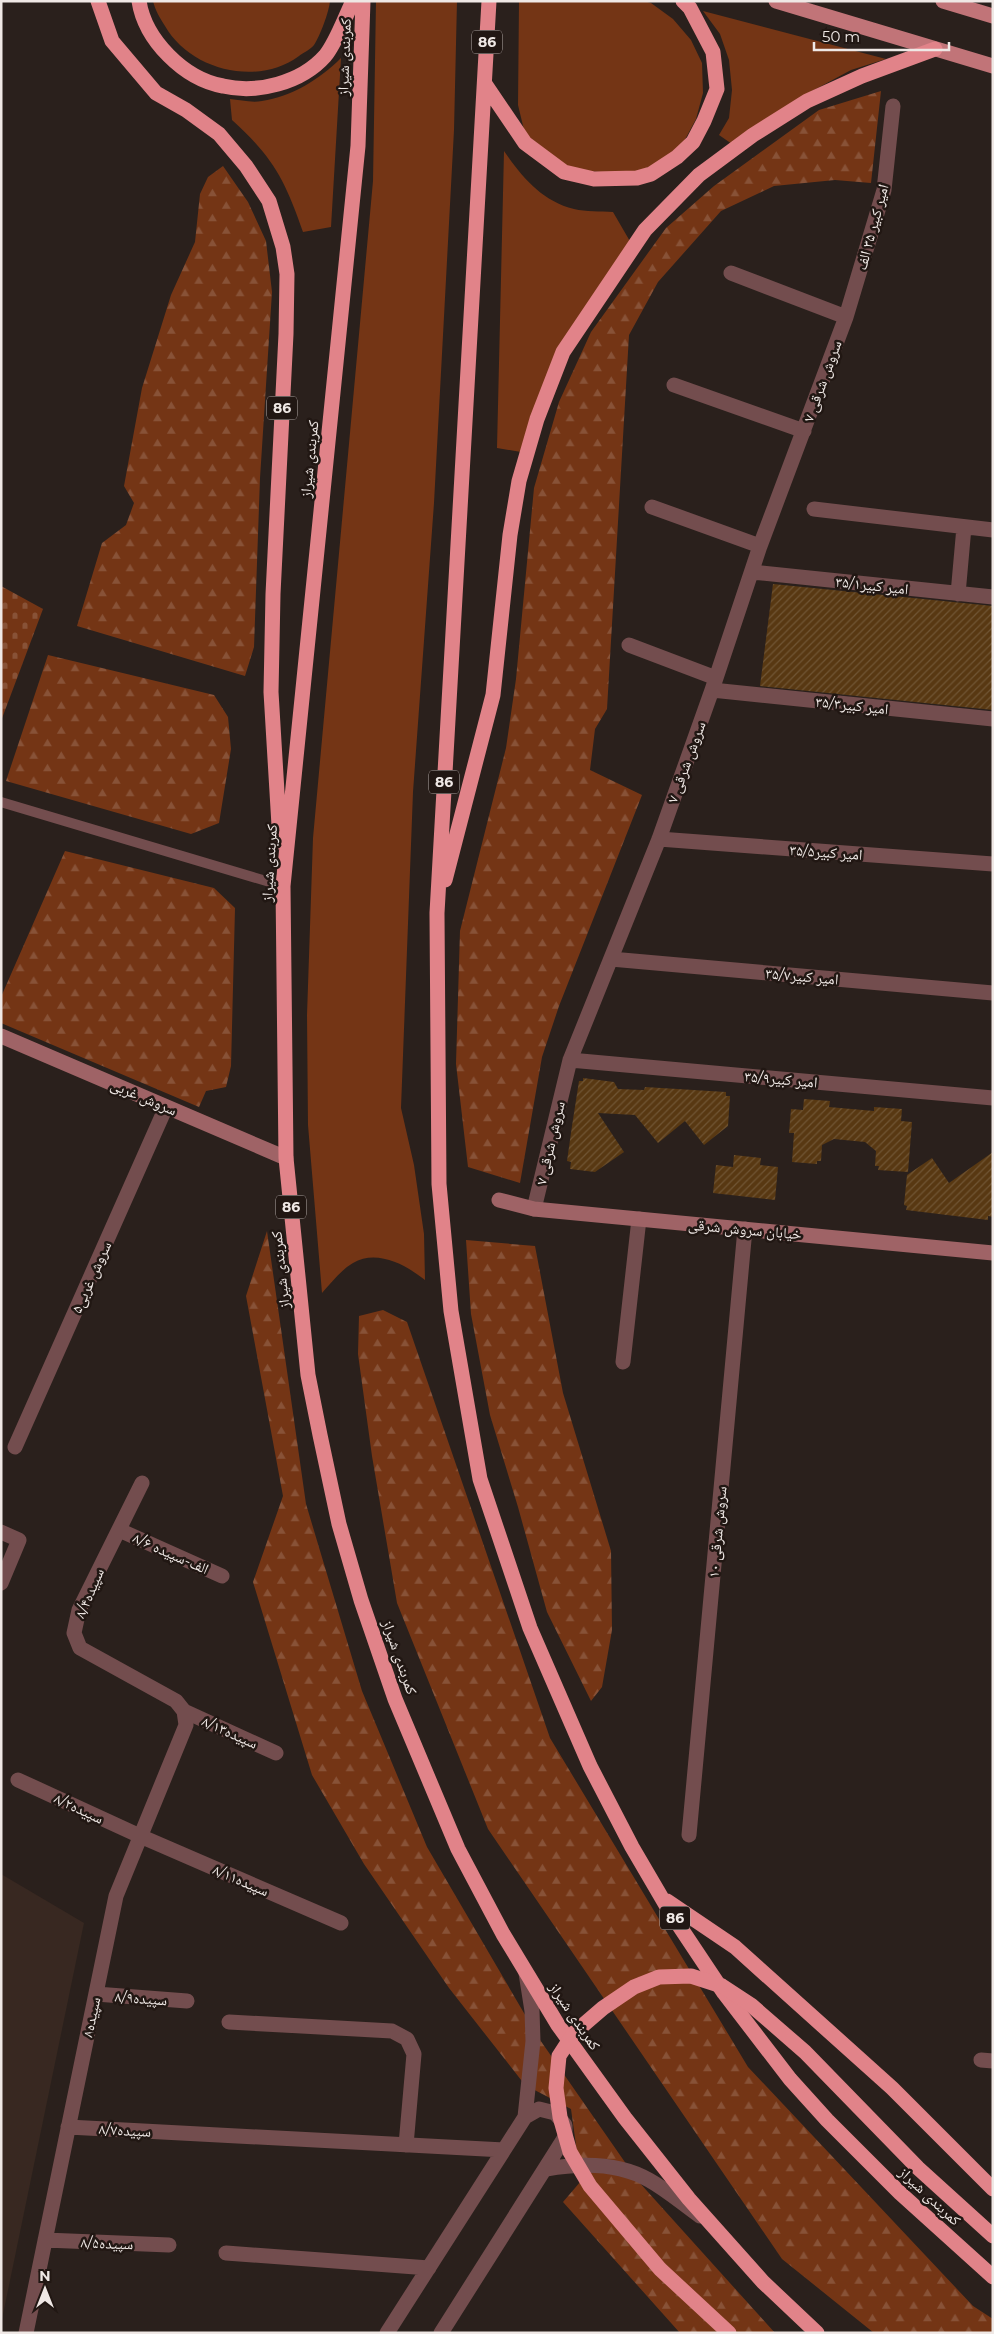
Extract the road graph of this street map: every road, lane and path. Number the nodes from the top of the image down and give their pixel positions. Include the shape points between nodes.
1 (98, 1) edge
2 (139, 1) edge
3 (353, 1) edge
4 (364, 1) edge
5 (489, 1) edge
6 (683, 1) edge
7 (776, 1) edge
8 (943, 1) edge
9 (993, 16) edge
10 (934, 49) junction
11 (993, 66) edge
12 (484, 84) junction
13 (893, 106) dead end
14 (730, 273) dead end
15 (846, 317) junction
16 (674, 385) dead end
17 (804, 431) junction
18 (652, 507) dead end
19 (814, 509) dead end
20 (964, 527) junction
21 (993, 530) edge
22 (760, 546) junction
23 (752, 572) junction
24 (958, 594) junction
25 (993, 597) edge
26 (629, 645) dead end
27 (714, 684) junction
28 (993, 719) edge
29 (1, 802) edge
30 (659, 839) junction
31 (993, 864) edge
32 (283, 886) junction
33 (437, 913) junction
34 (611, 959) junction
35 (993, 993) edge
36 (1, 1036) edge
37 (570, 1060) junction
38 (993, 1098) edge
39 (166, 1107) junction
40 (286, 1158) junction
41 (499, 1200) dead end
42 (534, 1209) junction
43 (639, 1219) junction
44 (745, 1229) junction
45 (993, 1253) edge
46 (622, 1362) dead end
47 (15, 1447) dead end
48 (142, 1483) dead end
49 (119, 1530) junction
50 (1, 1532) edge
51 (222, 1576) dead end
52 (1, 1583) edge
53 (184, 1711) junction
54 (276, 1753) dead end
55 (18, 1780) dead end
56 (689, 1835) dead end
57 (140, 1836) junction
58 (661, 1898) junction
59 (341, 1923) dead end
60 (526, 1973) junction
61 (96, 1994) junction
62 (187, 2001) dead end
63 (229, 2022) dead end
64 (525, 2117) junction
65 (68, 2127) junction
66 (406, 2145) junction
67 (504, 2150) junction
68 (546, 2169) junction
69 (993, 2189) edge
70 (712, 2225) junction
71 (993, 2236) edge
72 (45, 2240) junction
73 (169, 2246) dead end
74 (226, 2253) dead end
75 (429, 2268) junction
76 (993, 2277) edge
77 (26, 2333) edge
78 (387, 2333) edge
79 (440, 2333) edge
80 (729, 2333) edge
81 (817, 2333) edge

1 - 32 highway, 86 via 112,41 156,93 219,134 246,166 269,201 283,247 287,274 286,334 271,692
2 - 3 highway via 141,16 164,52 189,72 222,86 260,88 295,78 325,55
4 - 32 highway, کمربندی شیراز via 358,146
5 - 12 highway, 86
6 - 12 highway via 690,8 712,52 717,89 693,142 651,174 637,178 594,179 564,172 525,142
7 - 10 main road
8 - 9 main road
10 - 11 main road
10 - 33 highway via 807,101 699,175 645,230 563,352 537,419 519,481 493,695
12 - 33 highway, کمربندی شیراز / 86
13 - 15 street, امیر کبیر ۳۵ الف via 884,190
14 - 15 street
15 - 17 street, سروش شرقی ۷
16 - 17 street
17 - 22 street, سروش شرقی ۷
18 - 22 street
19 - 20 street
20 - 21 street
20 - 24 street
22 - 23 street, سروش شرقی ۷
23 - 24 street, امیر کبیر۳۵/۱
23 - 27 street, سروش شرقی ۷
24 - 25 street, امیر کبیر۳۵/۱
26 - 27 street, امیر کبیر۳۵/۳
27 - 28 street, امیر کبیر۳۵/۳
27 - 30 street, سروش شرقی ۷
29 - 32 lane
30 - 31 street, امیر کبیر۳۵/۵
30 - 34 street, سروش شرقی ۷
32 - 40 highway, کمربندی شیراز / 86
33 - 58 highway, کمربندی شیراز / 86 via 439,1184 451,1311 480,1479 533,1636 590,1766
34 - 35 street, امیر کبیر۳۵/۷
34 - 37 street, سروش شرقی ۷
36 - 39 street, سروش غربی
37 - 38 street, امیر کبیر۳۵/۹
37 - 42 street, سروش شرقی ۷
39 - 40 street, سروش غربی
39 - 47 street, سروش غربی۵
40 - 60 highway, کمربندی شیراز / 86 via 308,1375 339,1524 361,1600 395,1698 458,1849
41 - 42 street, خیابان سروش شرقی
42 - 43 street, خیابان سروش شرقی
43 - 44 street, خیابان سروش شرقی
43 - 46 street
44 - 45 street, خیابان سروش شرقی
44 - 56 street, سروش شرقی ۱۰
48 - 49 street, سپیده۸/۴
49 - 51 street, ۸/۶ الف-سپیده
49 - 53 street, سپیده۸/۴ via 79,1610 74,1632 80,1648 176,1701
50 - 52 street via 19,1540
53 - 54 street, سپیده۸/۱۳
53 - 57 street, سپیده۸ via 186,1725
55 - 57 street, سپیده۸/۲
57 - 59 street, سپیده۸/۱۱
57 - 61 street, سپیده۸ via 116,1896
58 - 69 highway via 735,1947 892,2088
58 - 76 highway, کمربندی شیراز / 86 via 724,1994 790,2080 900,2193
60 - 64 street via 533,2041
60 - 70 highway, کمربندی شیراز / 86 via 558,2025 625,2118
61 - 62 street, سپیده۸/۹
61 - 65 street, سپیده۸
63 - 66 street via 392,2030 407,2039 414,2054
64 - 67 street
64 - 68 street via 539,2109 555,2113 565,2125 565,2137
65 - 66 street, سپیده۸/۷
65 - 72 street, سپیده۸
66 - 67 street, سپیده۸/۷
67 - 75 street
68 - 70 street via 571,2165 606,2166 648,2179
68 - 79 street
70 - 81 highway, کمربندی شیراز / 86 via 763,2282
71 - 80 highway, bridge via 918,2168 805,2052 751,2005 722,1986 691,1976 659,1977 634,1987 574,2033 559,2056 556,2088 560,2117 570,2152 590,2186 660,2269
72 - 73 street, سپیده۸/۵
72 - 77 street, سپیده۸
74 - 75 street
75 - 78 street

